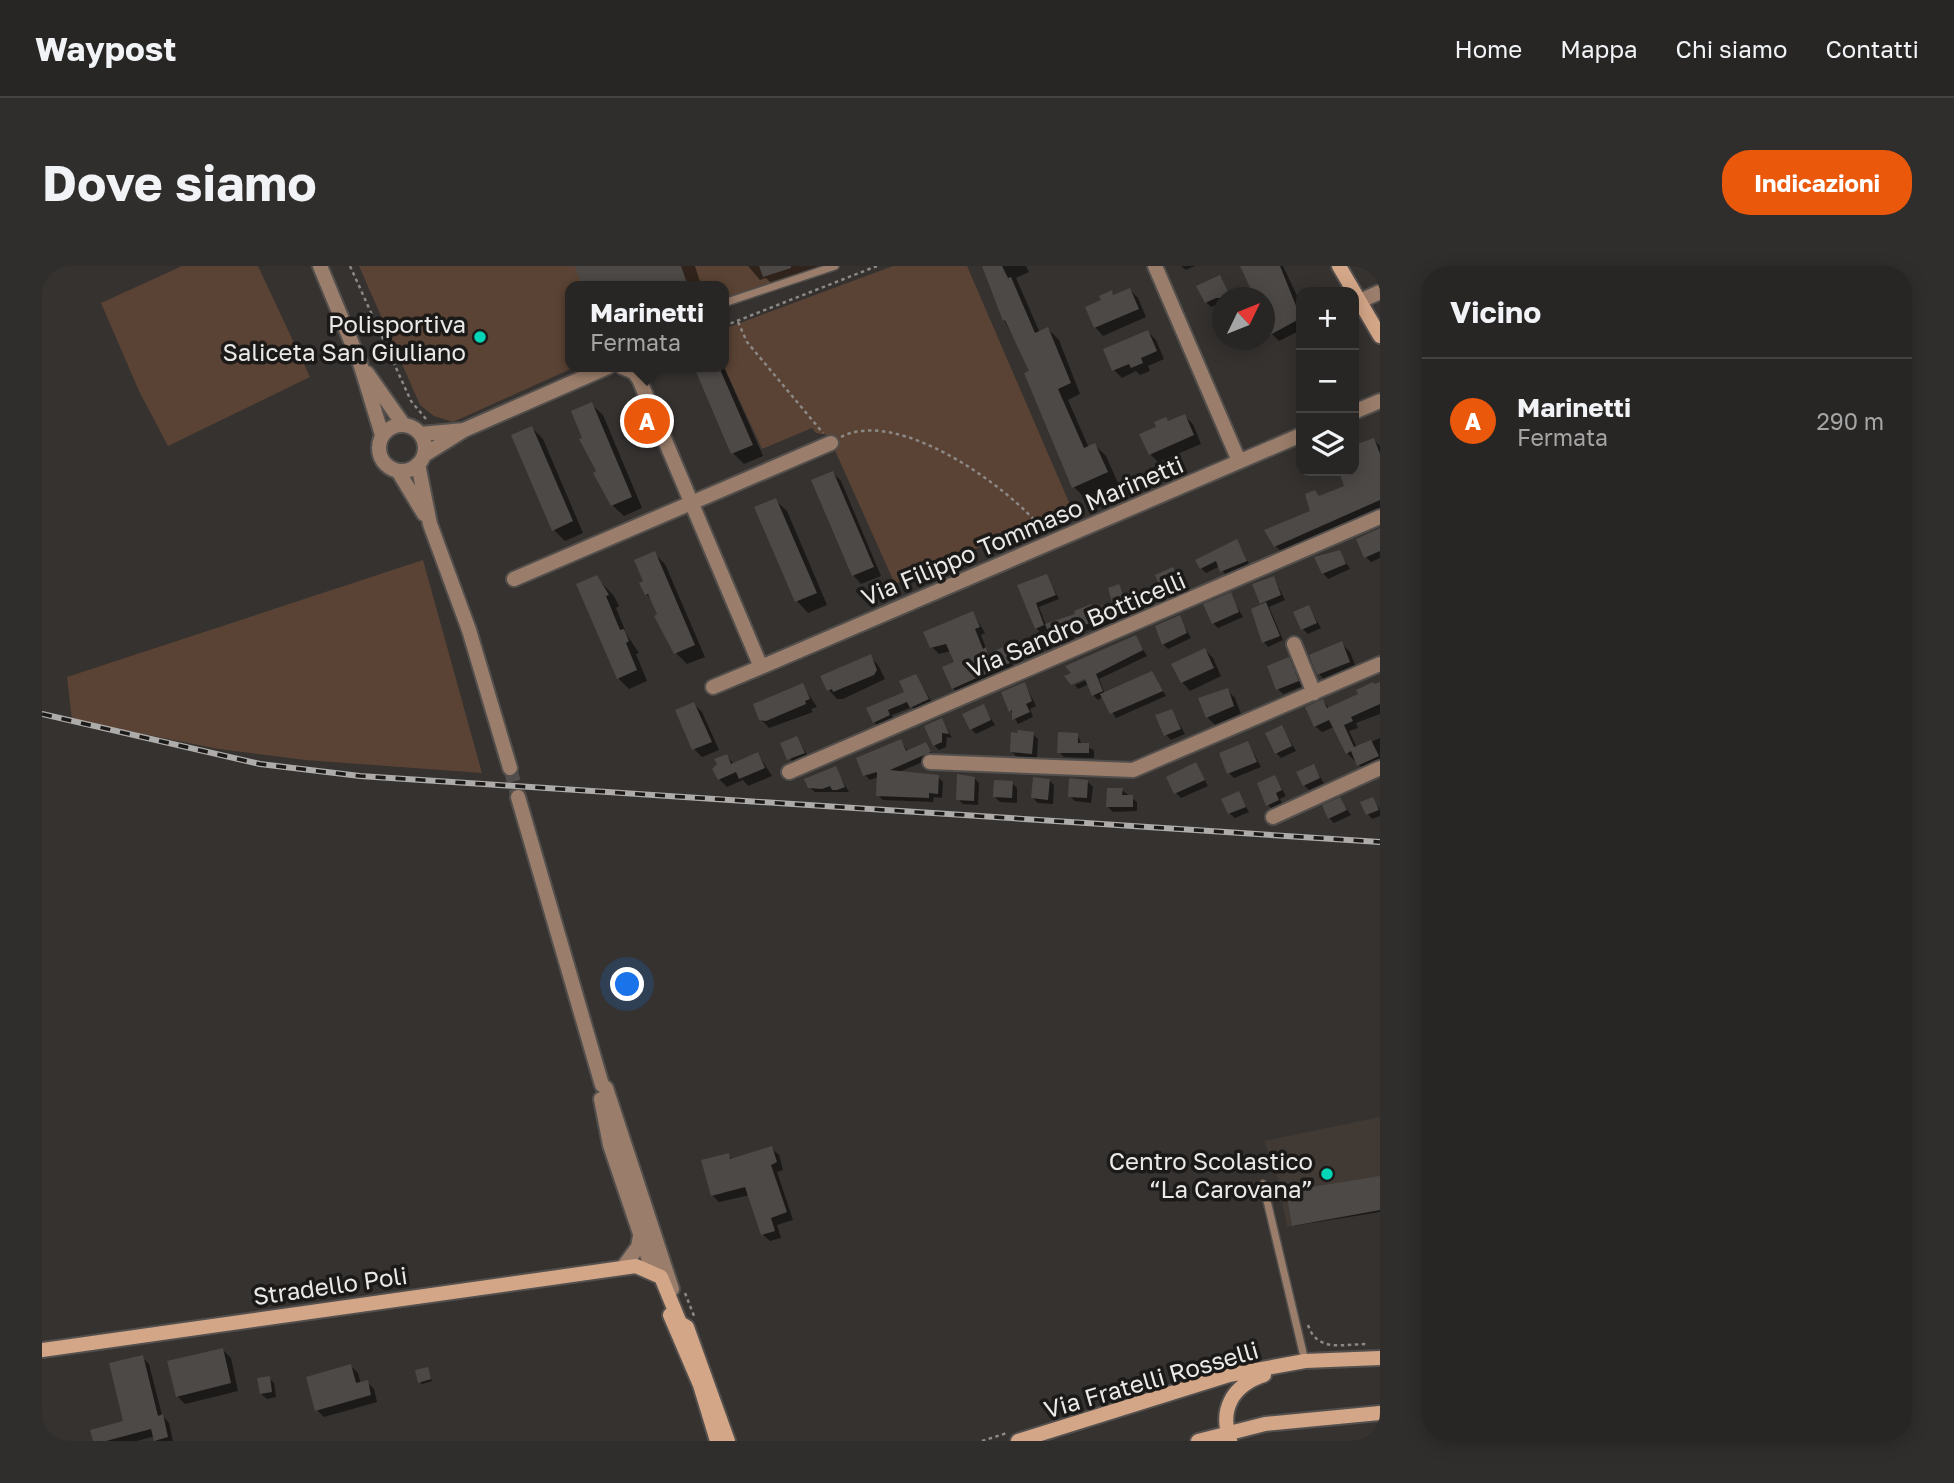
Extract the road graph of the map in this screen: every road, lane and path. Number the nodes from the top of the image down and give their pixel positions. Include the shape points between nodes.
1 (320, 266) edge
2 (835, 266) edge
3 (877, 266) edge
4 (1155, 266) edge
5 (1339, 266) edge
6 (1372, 266) edge
7 (1380, 284) edge
8 (1380, 292) edge
9 (729, 301) edge
10 (1360, 301) junction
11 (738, 322) junction
12 (729, 325) edge
13 (1380, 336) edge
14 (360, 363) junction
15 (597, 372) edge
16 (634, 372) edge
17 (1380, 401) edge
18 (1359, 410) edge
19 (403, 424) junction
20 (464, 430) junction
21 (421, 434) junction
22 (382, 435) junction
23 (1296, 437) edge
24 (831, 443) junction
25 (421, 460) junction
26 (1239, 461) junction
27 (398, 471) junction
28 (691, 503) junction
29 (1380, 517) edge
30 (430, 524) junction
31 (1052, 542) junction
32 (514, 579) dead end
33 (1294, 644) dead end
34 (1380, 664) edge
35 (761, 667) junction
36 (713, 687) dead end
37 (1314, 693) junction
38 (930, 762) dead end
39 (510, 768) tunnel mouth
40 (1380, 768) edge
41 (789, 772) dead end
42 (518, 797) tunnel mouth
43 (1273, 817) dead end
44 (602, 1084) junction
45 (628, 1161) junction
46 (1263, 1184) dead end
47 (630, 1209) junction
48 (640, 1236) junction
49 (624, 1266) junction
50 (653, 1272) junction
51 (1305, 1314) dead end
52 (687, 1327) junction
53 (1372, 1344) dead end
54 (42, 1350) edge
55 (1380, 1358) edge
56 (1305, 1361) junction
57 (1380, 1413) edge
58 (1265, 1424) junction
59 (1229, 1436) edge
60 (1380, 1440) edge
61 (717, 1441) edge
62 (728, 1441) edge
63 (1018, 1441) edge
64 (1198, 1441) edge
65 (1249, 1441) edge
66 (1374, 1441) edge

1 - 14 street
2 - 9 lane
3 - 11 path
4 - 26 street
5 - 10 street
6 - 7 path
8 - 10 street
10 - 13 street
11 - 12 path
11 - 24 path via 747,342
14 - 19 street
14 - 22 street
15 - 20 street
16 - 28 street
17 - 18 street
19 - 21 street
19 - 22 street
20 - 21 street
20 - 25 street
21 - 25 street
22 - 27 street via 380,457
23 - 26 street, Via Filippo Tommaso Marinetti
24 - 28 street
24 - 31 path via 845,435 873,431 932,447 973,468 1037,522
25 - 27 street via 409,470
25 - 30 street
26 - 31 street, Via Filippo Tommaso Marinetti
27 - 30 street
28 - 32 street
28 - 35 street
29 - 41 street, Via Sandro Botticelli
30 - 39 street via 469,630
31 - 35 street, Via Filippo Tommaso Marinetti
33 - 37 street
34 - 37 street
35 - 36 street, Via Filippo Tommaso Marinetti
37 - 38 street via 1133,769
40 - 43 street
42 - 44 street
44 - 45 street
44 - 47 street via 610,1145
45 - 47 street via 625,1170 634,1203
45 - 52 street
46 - 56 lane
47 - 48 street
48 - 49 street
48 - 50 street
49 - 50 street, Stradello Poli
49 - 54 street, Stradello Poli
50 - 52 street via 661,1277 680,1324
50 - 61 street via 700,1385
51 - 53 path via 1317,1342
52 - 62 street
55 - 56 street, Via Fratelli Rosselli
56 - 59 street via 1251,1379 1234,1392 1226,1408
56 - 63 street, Via Fratelli Rosselli via 1229,1375
57 - 58 street
58 - 59 street
58 - 65 street
59 - 64 street
60 - 66 lane

